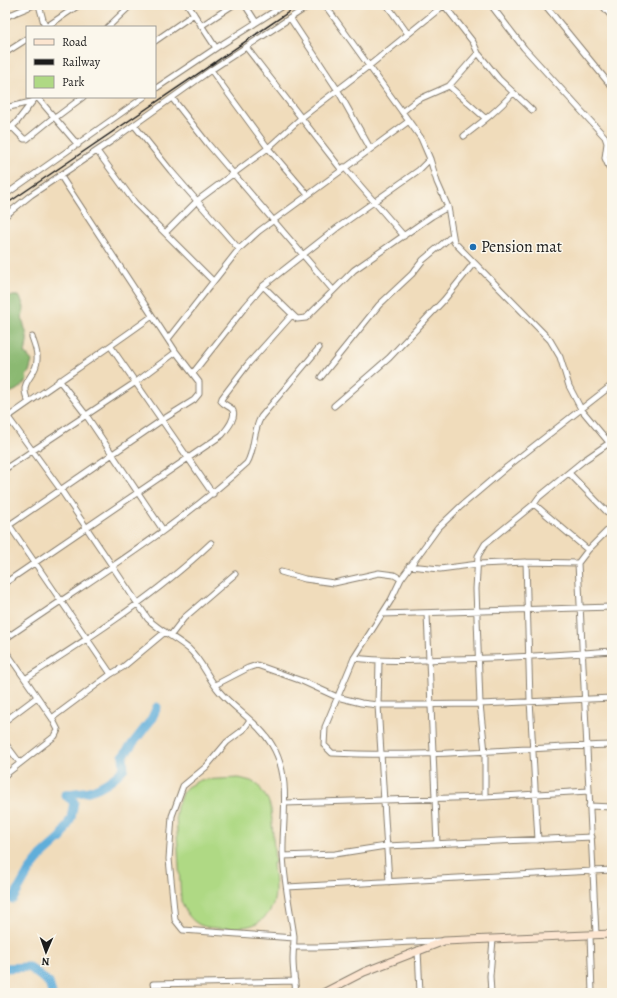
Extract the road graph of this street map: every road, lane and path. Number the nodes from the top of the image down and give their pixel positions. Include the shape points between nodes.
1 (34, 5) edge
2 (39, 5) edge
3 (79, 5) edge
4 (131, 5) edge
5 (188, 5) edge
6 (233, 5) edge
7 (245, 5) edge
8 (284, 5) edge
9 (310, 5) edge
10 (325, 5) edge
11 (387, 5) edge
12 (444, 5) edge
13 (490, 5) edge
14 (545, 5) edge
15 (602, 5) edge
16 (194, 14) junction
17 (5, 17) edge
18 (612, 17) edge
19 (290, 18) junction
20 (256, 22) junction
21 (45, 26) edge
22 (47, 26) edge
23 (109, 26) edge
24 (202, 26) junction
25 (408, 34) junction
26 (26, 40) edge
27 (156, 40) edge
28 (246, 47) junction
29 (216, 48) junction
30 (5, 52) edge
31 (478, 53) junction
32 (370, 65) junction
33 (211, 70) junction
34 (449, 86) junction
35 (156, 88) edge
36 (612, 88) edge
37 (337, 89) junction
38 (513, 93) junction
39 (36, 98) edge
40 (38, 98) edge
41 (82, 98) edge
42 (143, 98) edge
43 (172, 98) junction
44 (31, 102) junction
45 (5, 108) edge
46 (532, 110) dead end
47 (402, 112) junction
48 (55, 117) junction
49 (301, 118) junction
50 (485, 118) junction
51 (409, 122) junction
52 (134, 125) junction
53 (12, 127) junction
54 (5, 133) edge
55 (464, 136) dead end
56 (78, 145) junction
57 (268, 148) junction
58 (370, 148) junction
59 (97, 151) junction
60 (430, 159) junction
61 (342, 168) junction
62 (233, 173) junction
63 (612, 174) edge
64 (60, 175) junction
65 (5, 195) edge
66 (308, 195) junction
67 (198, 200) junction
68 (374, 201) junction
69 (448, 207) junction
70 (5, 216) edge
71 (273, 219) junction
72 (166, 232) junction
73 (404, 236) junction
74 (452, 236) junction
75 (240, 249) junction
76 (302, 254) junction
77 (473, 264) junction
78 (213, 281) junction
79 (263, 286) junction
80 (333, 290) junction
81 (292, 315) junction
82 (151, 317) junction
83 (32, 337) dead end
84 (168, 339) junction
85 (111, 347) junction
86 (319, 348) dead end
87 (176, 352) junction
88 (193, 373) junction
89 (321, 377) dead end
90 (59, 380) junction
91 (136, 382) junction
92 (612, 385) edge
93 (29, 402) junction
94 (334, 406) dead end
95 (581, 409) junction
96 (6, 415) edge
97 (86, 415) junction
98 (162, 420) junction
99 (611, 444) edge
100 (33, 450) junction
101 (113, 454) junction
102 (189, 459) junction
103 (5, 468) edge
104 (569, 473) junction
105 (61, 490) junction
106 (137, 493) junction
107 (213, 494) junction
108 (534, 504) junction
109 (612, 517) edge
110 (5, 519) edge
111 (7, 526) edge
112 (612, 526) edge
113 (86, 527) junction
114 (163, 530) junction
115 (211, 543) dead end
116 (588, 550) junction
117 (526, 562) junction
118 (34, 563) junction
119 (578, 563) junction
120 (478, 564) junction
121 (112, 565) junction
122 (409, 566) junction
123 (281, 572) dead end
124 (235, 574) dead end
125 (401, 579) junction
126 (5, 583) edge
127 (61, 600) junction
128 (136, 604) junction
129 (578, 607) junction
130 (612, 607) edge
131 (529, 609) junction
132 (477, 610) junction
133 (382, 614) junction
134 (427, 614) junction
135 (165, 632) junction
136 (171, 635) junction
137 (5, 639) edge
138 (87, 639) junction
139 (5, 650) edge
140 (612, 651) edge
141 (583, 653) junction
142 (529, 657) junction
143 (354, 658) junction
144 (480, 658) junction
145 (12, 660) junction
146 (429, 660) junction
147 (379, 661) junction
148 (5, 665) edge
149 (111, 674) junction
150 (25, 679) junction
151 (214, 685) junction
152 (338, 697) junction
153 (37, 698) junction
154 (612, 698) edge
155 (530, 700) junction
156 (584, 700) junction
157 (430, 703) junction
158 (480, 704) junction
159 (378, 705) junction
160 (52, 718) junction
161 (250, 720) junction
162 (5, 721) edge
163 (5, 743) edge
164 (586, 745) junction
165 (612, 745) edge
166 (534, 749) junction
167 (433, 752) junction
168 (485, 752) junction
169 (381, 754) junction
170 (20, 763) junction
171 (5, 775) edge
172 (589, 791) junction
173 (535, 794) junction
174 (485, 797) junction
175 (434, 798) junction
176 (384, 800) junction
177 (285, 803) junction
178 (589, 806) junction
179 (612, 806) edge
180 (592, 837) junction
181 (538, 840) junction
182 (437, 844) junction
183 (386, 846) junction
184 (283, 856) junction
185 (612, 870) edge
186 (593, 871) junction
187 (389, 882) junction
188 (287, 887) junction
189 (612, 934) edge
190 (593, 935) junction
191 (294, 938) junction
192 (493, 939) junction
193 (444, 941) junction
194 (294, 947) junction
195 (418, 950) junction
196 (294, 981) junction
197 (153, 984) dead end
198 (296, 993) edge
199 (323, 993) edge
200 (420, 993) edge
201 (491, 993) edge
202 (592, 993) edge

1 - 17 street
2 - 21 street
3 - 22 street
4 - 23 street
5 - 16 street
6 - 24 street
7 - 20 street
8 - 20 street
9 - 19 street
10 - 32 street
11 - 25 street
12 - 25 street
12 - 31 street via 473,42
13 - 63 street via 524,48 605,137 605,158
14 - 36 street
15 - 18 street
16 - 24 street
16 - 27 street
19 - 28 street
19 - 37 street
20 - 29 street
24 - 29 street
25 - 32 street
26 - 30 street
28 - 33 street
28 - 49 street
29 - 35 street
31 - 34 street
31 - 38 street
32 - 37 street
32 - 47 street
33 - 43 street
33 - 57 street
34 - 47 street via 417,100
34 - 50 street
37 - 49 street
37 - 58 street
38 - 46 street
38 - 50 street via 498,110
39 - 44 street
40 - 48 street
41 - 48 street
42 - 56 street
43 - 52 street
43 - 62 street
44 - 45 street
44 - 53 street
47 - 51 street
48 - 53 street via 27,139
48 - 56 street
49 - 57 street
49 - 61 street
50 - 55 street
51 - 58 street
51 - 60 street via 421,138
52 - 59 street
52 - 67 street
53 - 54 street
56 - 65 street
57 - 62 street
57 - 66 street
58 - 61 street
59 - 64 street
59 - 72 street via 135,203
60 - 68 street via 419,170
60 - 69 street
61 - 66 street
61 - 68 street
62 - 67 street
62 - 71 street
64 - 70 street
64 - 82 street
66 - 71 street
67 - 72 street
67 - 75 street
68 - 73 street
68 - 76 street
69 - 73 street
69 - 74 street via 452,221
71 - 75 street
71 - 76 street
72 - 78 street
73 - 80 street via 354,270
74 - 77 street
74 - 89 street via 423,260 379,305
75 - 78 street
76 - 79 street
76 - 80 street
77 - 94 street via 444,300 389,358
77 - 95 street via 550,340 560,357 569,386
78 - 84 street
79 - 81 street
79 - 88 street
80 - 81 street via 306,318 300,320
81 - 102 street via 248,364 222,398 221,401 232,409 230,426 213,443
82 - 84 street
82 - 85 street
83 - 93 street via 37,356 34,372 24,388
84 - 87 street
85 - 90 street
85 - 91 street
86 - 107 street via 261,417 255,428 251,456 247,463
87 - 88 street
87 - 91 street
88 - 98 street via 199,382 199,394 194,400
90 - 93 street
90 - 97 street
91 - 97 street
91 - 98 street
92 - 95 street
93 - 96 street
95 - 99 street
95 - 122 street via 461,506 438,528
96 - 100 street
97 - 100 street
97 - 101 street
98 - 101 street
98 - 102 street
99 - 104 street
100 - 103 street
100 - 105 street
101 - 105 street
101 - 106 street
102 - 106 street
102 - 107 street
104 - 108 street
104 - 109 street
105 - 111 street
105 - 113 street
106 - 113 street
106 - 114 street
107 - 114 street
108 - 116 street
108 - 120 street via 485,544 478,556
110 - 111 street
111 - 118 street
112 - 116 street
113 - 118 street
113 - 121 street
114 - 121 street
115 - 128 street via 190,563
116 - 119 street
117 - 119 street
117 - 120 street
117 - 131 street
118 - 126 street
118 - 127 street
119 - 129 street
120 - 122 street via 440,568
120 - 132 street
121 - 127 street
121 - 128 street
122 - 125 street
123 - 125 street via 334,583 380,573
124 - 136 street via 184,618
125 - 133 street
127 - 137 street
127 - 138 street
128 - 135 street via 155,626
128 - 138 street
129 - 130 street
129 - 131 street
129 - 141 street
131 - 132 street
131 - 142 street
132 - 134 street
132 - 144 street
133 - 134 street
133 - 143 street
134 - 146 street
135 - 136 street
135 - 149 street
136 - 151 street via 198,658
138 - 149 street
138 - 150 street
139 - 145 street
140 - 141 street
141 - 142 street
141 - 156 street
142 - 144 street
142 - 155 street
143 - 147 street
143 - 152 street
144 - 146 street
144 - 158 street
145 - 148 street
145 - 150 street
146 - 147 street
146 - 157 street
147 - 159 street
149 - 160 street
150 - 153 street
151 - 152 street via 257,665 302,680
151 - 161 street
152 - 159 street via 361,704
152 - 169 street via 325,727 324,745 327,749 332,753
153 - 160 street
153 - 162 street
154 - 156 street
155 - 156 street
155 - 158 street
155 - 166 street
156 - 164 street
157 - 158 street
157 - 159 street
157 - 167 street
158 - 168 street
159 - 169 street
160 - 170 street via 58,733
161 - 177 street via 272,745 280,763 284,776
161 - 191 street via 206,767 183,786 178,798 172,816 169,859 175,920 183,930
163 - 170 street
164 - 165 street
164 - 166 street
164 - 172 street
166 - 168 street
166 - 173 street
167 - 168 street
167 - 169 street
167 - 175 street
168 - 174 street
169 - 176 street
170 - 171 street
172 - 173 street
172 - 178 street
173 - 174 street
173 - 181 street
174 - 175 street
175 - 176 street
175 - 182 street
176 - 177 street
176 - 183 street
177 - 184 street
178 - 179 street
178 - 180 street
180 - 181 street
180 - 186 street
181 - 182 street
182 - 183 street
183 - 184 street via 334,854
183 - 187 street
184 - 188 street
185 - 186 street
186 - 187 street
186 - 190 street
187 - 188 street
188 - 191 street
189 - 190 street
190 - 192 street
190 - 202 street
191 - 194 street
192 - 193 street
192 - 201 street
193 - 194 street
193 - 195 street
194 - 196 street
195 - 199 street via 364,972
195 - 200 street
196 - 197 street
196 - 198 street

